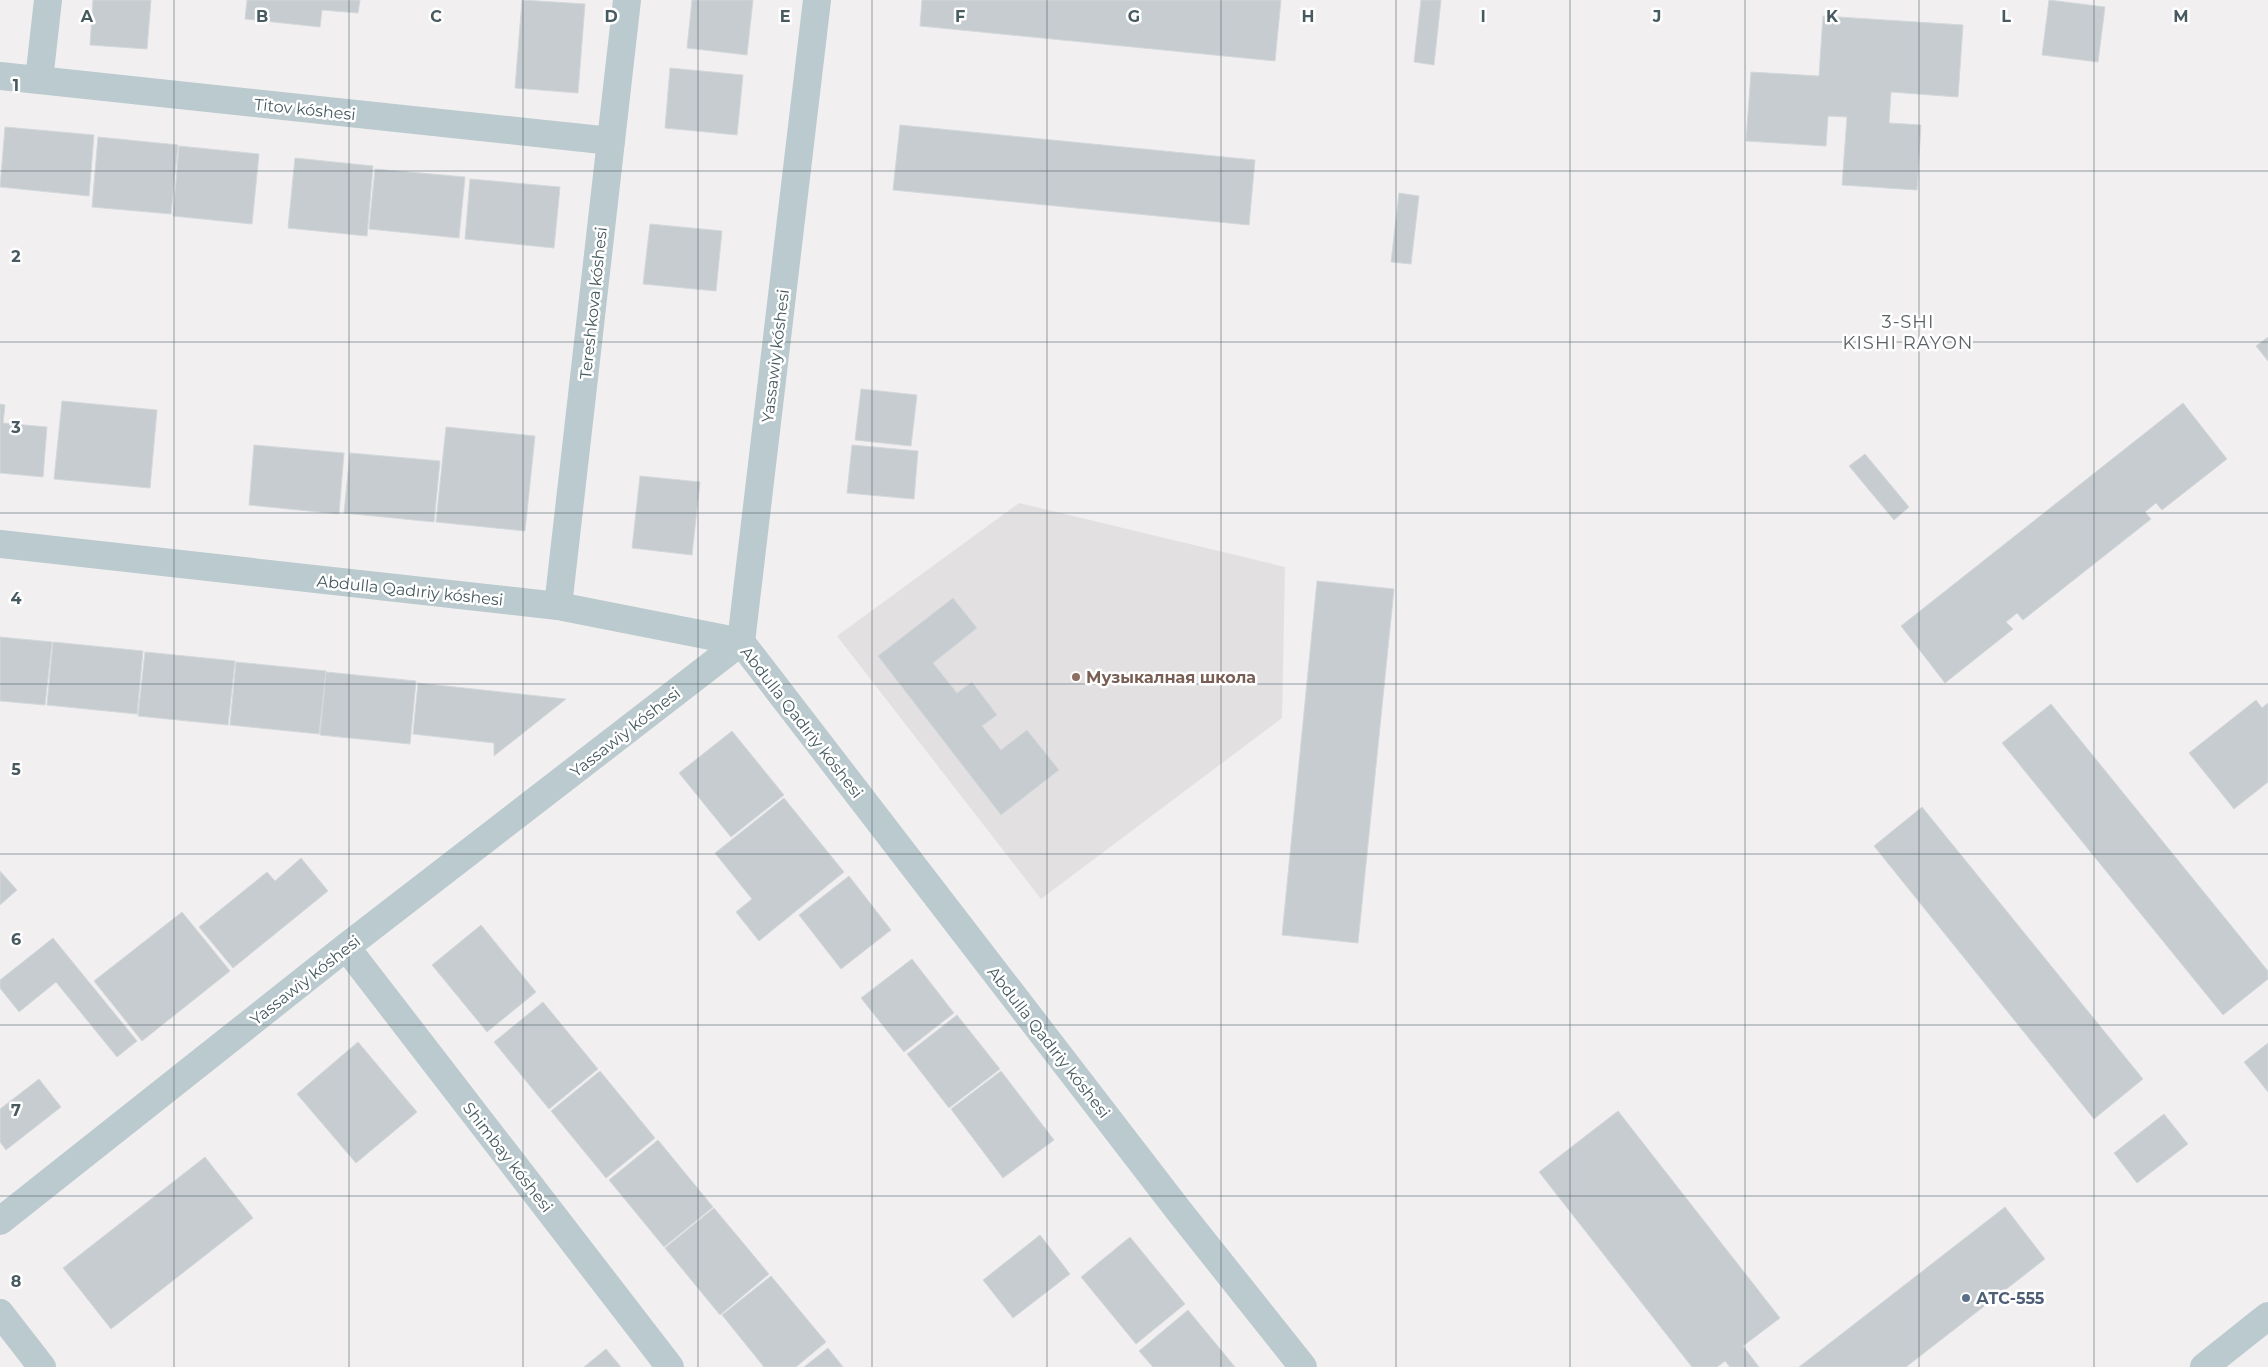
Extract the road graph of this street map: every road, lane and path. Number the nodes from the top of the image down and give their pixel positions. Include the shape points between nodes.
1 (48, 0) edge
2 (627, 0) edge
3 (817, 0) edge
4 (0, 76) edge
5 (39, 80) junction
6 (611, 141) junction
7 (0, 544) edge
8 (558, 606) junction
9 (741, 642) junction
10 (346, 947) junction
11 (0, 1221) edge
12 (0, 1313) edge
13 (2268, 1316) edge
14 (42, 1367) edge
15 (670, 1367) edge
16 (1304, 1367) edge
17 (2204, 1367) edge

1 - 5 street
2 - 6 street, Tereshkova kóshesi
3 - 9 street, Yassawiy kóshesi
4 - 5 street, Titov kóshesi
5 - 6 street, Titov kóshesi
6 - 8 street, Tereshkova kóshesi
7 - 8 street, Abdulla Qadıriy kóshesi
8 - 9 street, Abdulla Qadıriy kóshesi
9 - 10 street, Yassawiy kóshesi
9 - 16 street, Abdulla Qadıriy kóshesi via 1178,1211
10 - 11 street, Yassawiy kóshesi
10 - 15 street, Shimbay kóshesi
12 - 14 street
13 - 17 street

